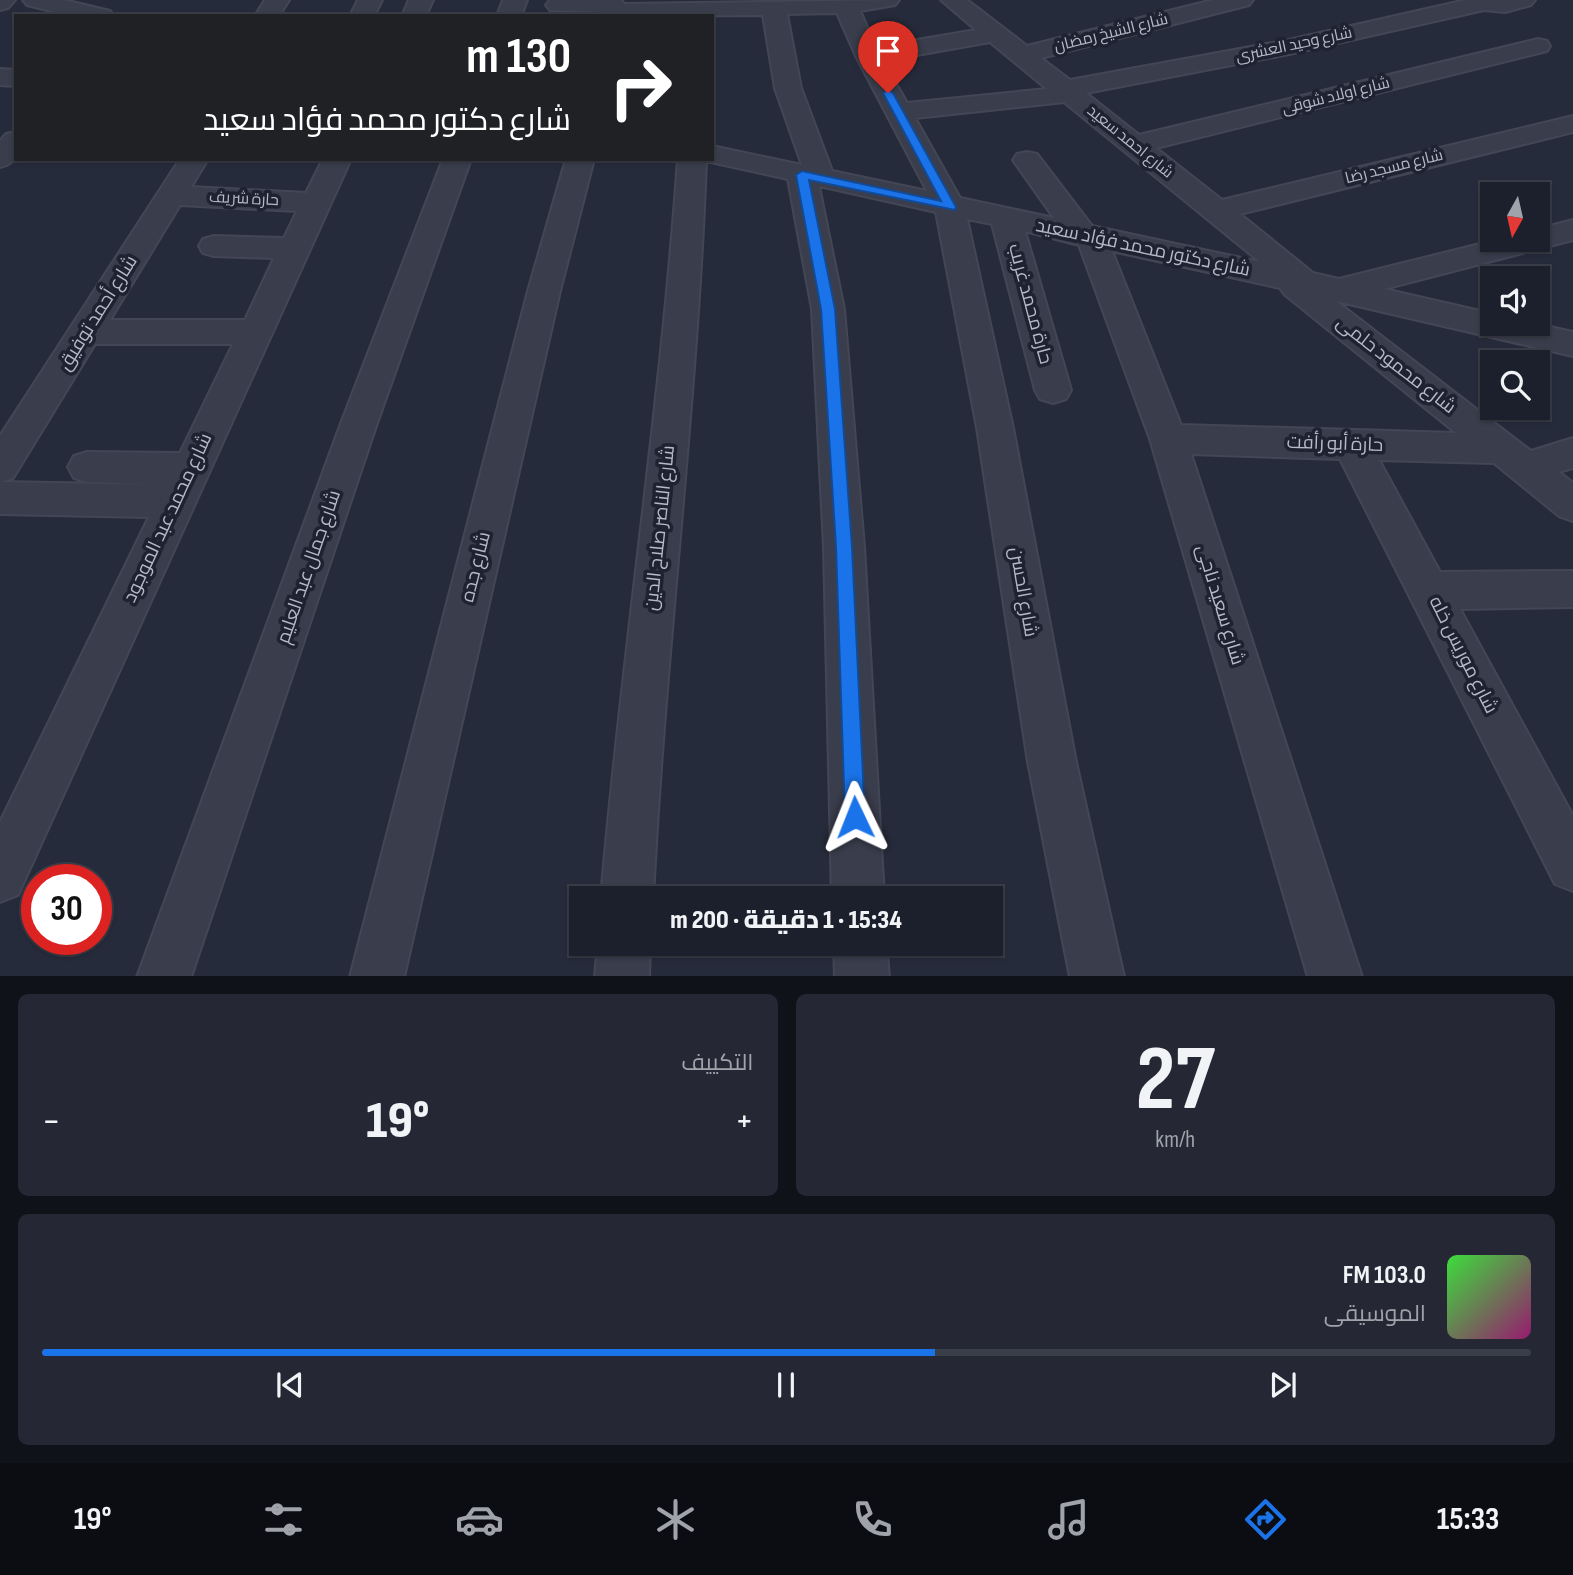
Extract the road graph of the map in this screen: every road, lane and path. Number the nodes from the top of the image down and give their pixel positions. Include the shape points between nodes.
1 (35, 0) edge
2 (887, 0) edge
3 (953, 0) edge
4 (1241, 0) edge
5 (1523, 0) edge
6 (815, 3) edge
7 (558, 5) dead end
8 (783, 5) edge
9 (846, 6) junction
10 (613, 8) edge
11 (98, 10) edge
12 (697, 13) edge
13 (995, 34) junction
14 (1538, 46) dead end
15 (1022, 55) junction
16 (868, 56) junction
17 (1067, 92) junction
18 (898, 112) junction
19 (1573, 124) edge
20 (1133, 145) junction
21 (714, 154) edge
22 (1027, 160) dead end
23 (193, 161) edge
24 (336, 161) edge
25 (456, 161) edge
26 (579, 161) edge
27 (692, 161) edge
28 (812, 177) junction
29 (172, 195) junction
30 (317, 203) junction
31 (950, 207) junction
32 (1216, 211) junction
33 (1006, 219) junction
34 (1573, 230) edge
35 (1550, 236) edge
36 (1087, 237) junction
37 (214, 246) dead end
38 (295, 249) junction
39 (1486, 252) edge
40 (1296, 281) junction
41 (1338, 290) junction
42 (86, 332) junction
43 (254, 332) junction
44 (1573, 344) edge
45 (1053, 390) dead end
46 (1168, 439) junction
47 (1351, 444) junction
48 (1573, 453) edge
49 (1514, 459) junction
50 (0, 467) edge
51 (87, 467) dead end
52 (183, 485) junction
53 (0, 498) edge
54 (1573, 505) edge
55 (1573, 589) edge
56 (1430, 591) junction
57 (1573, 866) edge
58 (0, 877) edge
59 (628, 886) edge
60 (858, 886) edge
61 (623, 956) edge
62 (861, 956) edge
63 (164, 976) edge
64 (377, 976) edge
65 (622, 976) edge
66 (862, 976) edge
67 (1097, 976) edge
68 (1335, 976) edge

1 - 11 street
2 - 9 street
3 - 13 street, شارع احمد سعيد
4 - 15 street, شارع الشيخ رمضان
5 - 17 street, شارع وحيد العشرى via 1505,5 1484,3
6 - 8 street
6 - 9 street
7 - 10 street
8 - 12 street
8 - 28 street via 788,88
9 - 16 street, شارع الحسن
10 - 12 street
13 - 15 street, شارع احمد سعيد
13 - 16 street
14 - 20 street, شارع اولاد شوقى
15 - 17 street, شارع احمد سعيد
16 - 18 street, شارع الحسن
17 - 18 street, شارع وحيد العشرى
17 - 20 street, شارع احمد سعيد
18 - 31 street, شارع الحسن
19 - 32 street, شارع مسجد رضا
20 - 32 street, شارع احمد سعيد
21 - 28 street, شارع دكتور محمد فؤاد سعيد
22 - 36 street, شارع سعيد ناجى
23 - 29 street, شارع أحمد توفيق
24 - 30 street, شارع محمد عبد الموجود
25 - 63 street, شارع جمال عبد العليم
26 - 64 street, شارع جده
27 - 59 street, شارع الناصر صلاح الدين via 681,327
28 - 31 street, شارع دكتور محمد فؤاد سعيد
28 - 60 street via 828,309 844,547
29 - 30 street, حارة شريف
29 - 42 street, شارع أحمد توفيق
30 - 38 street, شارع محمد عبد الموجود
31 - 33 street, شارع دكتور محمد فؤاد سعيد
31 - 67 street, شارع الحسن via 995,428 1052,762
32 - 40 street, شارع احمد سعيد
33 - 36 street, شارع دكتور محمد فؤاد سعيد
33 - 45 street, حارة محمد غريب
34 - 35 street
36 - 40 street, شارع دكتور محمد فؤاد سعيد
36 - 46 street, شارع سعيد ناجى
37 - 38 street
38 - 43 street, شارع محمد عبد الموجود
39 - 41 street
40 - 41 street, شارع دكتور محمد فؤاد سعيد
40 - 49 street, شارع محمود حلمى
41 - 44 street, شارع دكتور محمد فؤاد سعيد
42 - 43 street
42 - 50 street, شارع أحمد توفيق
43 - 52 street, شارع محمد عبد الموجود
46 - 47 street, حارة أبو رأفت
46 - 68 street, شارع سعيد ناجى
47 - 49 street, حارة أبو رأفت
47 - 56 street, شارع موريس خله
48 - 49 street, حارة أبو رأفت
49 - 54 street, شارع محمود حلمى
51 - 52 street
52 - 53 street
52 - 58 street, شارع محمد عبد الموجود
55 - 56 street
56 - 57 street, شارع موريس خله
61 - 65 street
62 - 66 street

